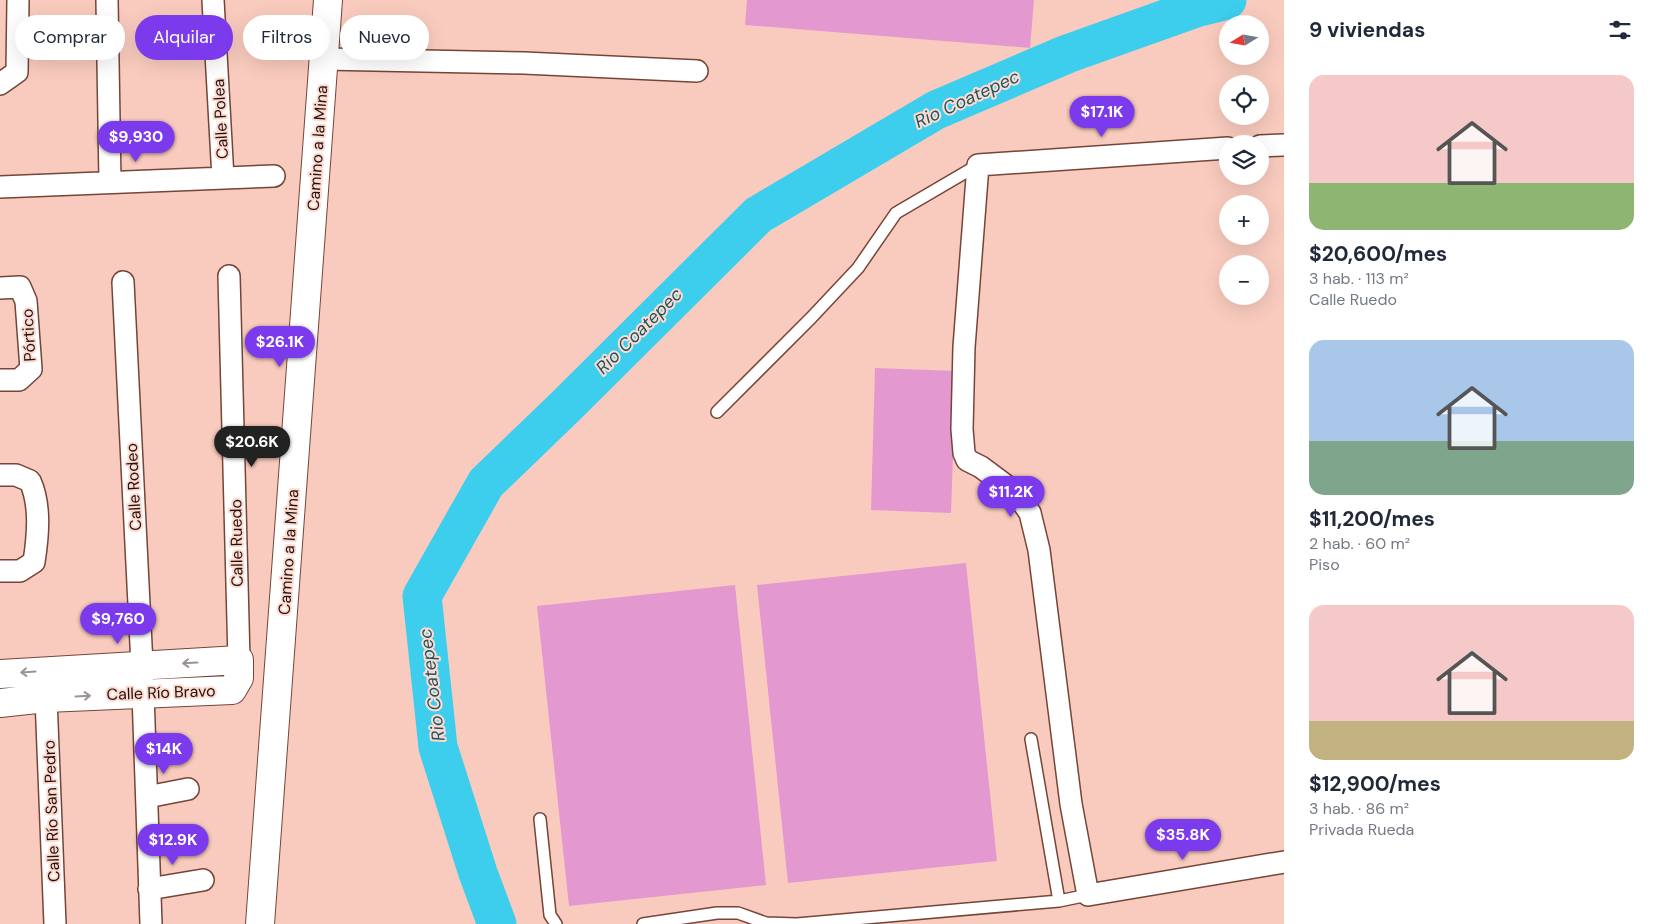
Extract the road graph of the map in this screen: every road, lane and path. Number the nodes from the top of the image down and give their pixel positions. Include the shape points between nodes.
1 (18, 0) edge
2 (107, 0) edge
3 (213, 0) edge
4 (328, 0) edge
5 (327, 15) edge
6 (330, 59) edge
7 (324, 60) edge
8 (697, 71) dead end
9 (0, 84) edge
10 (1284, 145) edge
11 (1269, 146) edge
12 (1219, 149) edge
13 (978, 165) junction
14 (274, 176) dead end
15 (223, 178) junction
16 (110, 182) junction
17 (0, 187) edge
18 (229, 276) dead end
19 (123, 282) dead end
20 (10, 288) edge
21 (10, 380) edge
22 (717, 412) dead end
23 (0, 475) edge
24 (0, 571) edge
25 (239, 660) junction
26 (142, 665) junction
27 (0, 674) edge
28 (142, 693) junction
29 (46, 698) junction
30 (0, 703) edge
31 (1032, 739) dead end
32 (188, 789) dead end
33 (147, 797) junction
34 (540, 819) dead end
35 (1284, 862) edge
36 (203, 880) dead end
37 (149, 889) junction
38 (1088, 895) junction
39 (1059, 901) junction
40 (55, 924) edge
41 (151, 924) edge
42 (260, 924) edge
43 (556, 924) edge
44 (643, 924) edge

1 - 9 street via 17,72
2 - 16 street
3 - 15 street, Calle Polea
4 - 5 main road, Camino a la Mina
6 - 8 street
7 - 42 main road, Camino a la Mina
10 - 11 street
12 - 13 street
13 - 22 lane via 896,213 858,268
13 - 38 street via 964,347 964,453 968,460 1016,493 1030,513 1039,550 1072,804
14 - 15 street
15 - 16 street
16 - 17 street
18 - 25 street, Calle Ruedo
19 - 26 street, Calle Rodeo
20 - 21 street, Pórtico via 26,301 31,369
23 - 24 street via 16,475 30,481 36,494 37,543 34,562 20,571
25 -> 26 main road, Calle Río Bravo
25 - 28 main road, Calle Río Bravo via 239,678 232,690
26 -> 27 main road, Calle Río Bravo
26 - 28 street, Calle Rodeo
29 -> 28 main road, Calle Río Bravo
28 - 33 street, Calle Rodeo
29 - 30 main road, Calle Río Bravo
29 - 40 street, Calle Río San Pedro
31 - 39 lane
32 - 33 street
33 - 37 street, Calle Rodeo
34 - 43 lane via 550,915
35 - 38 street
36 - 37 street
37 - 41 street, Calle Rodeo
38 - 39 lane
39 - 44 lane via 797,924 766,923 738,913

